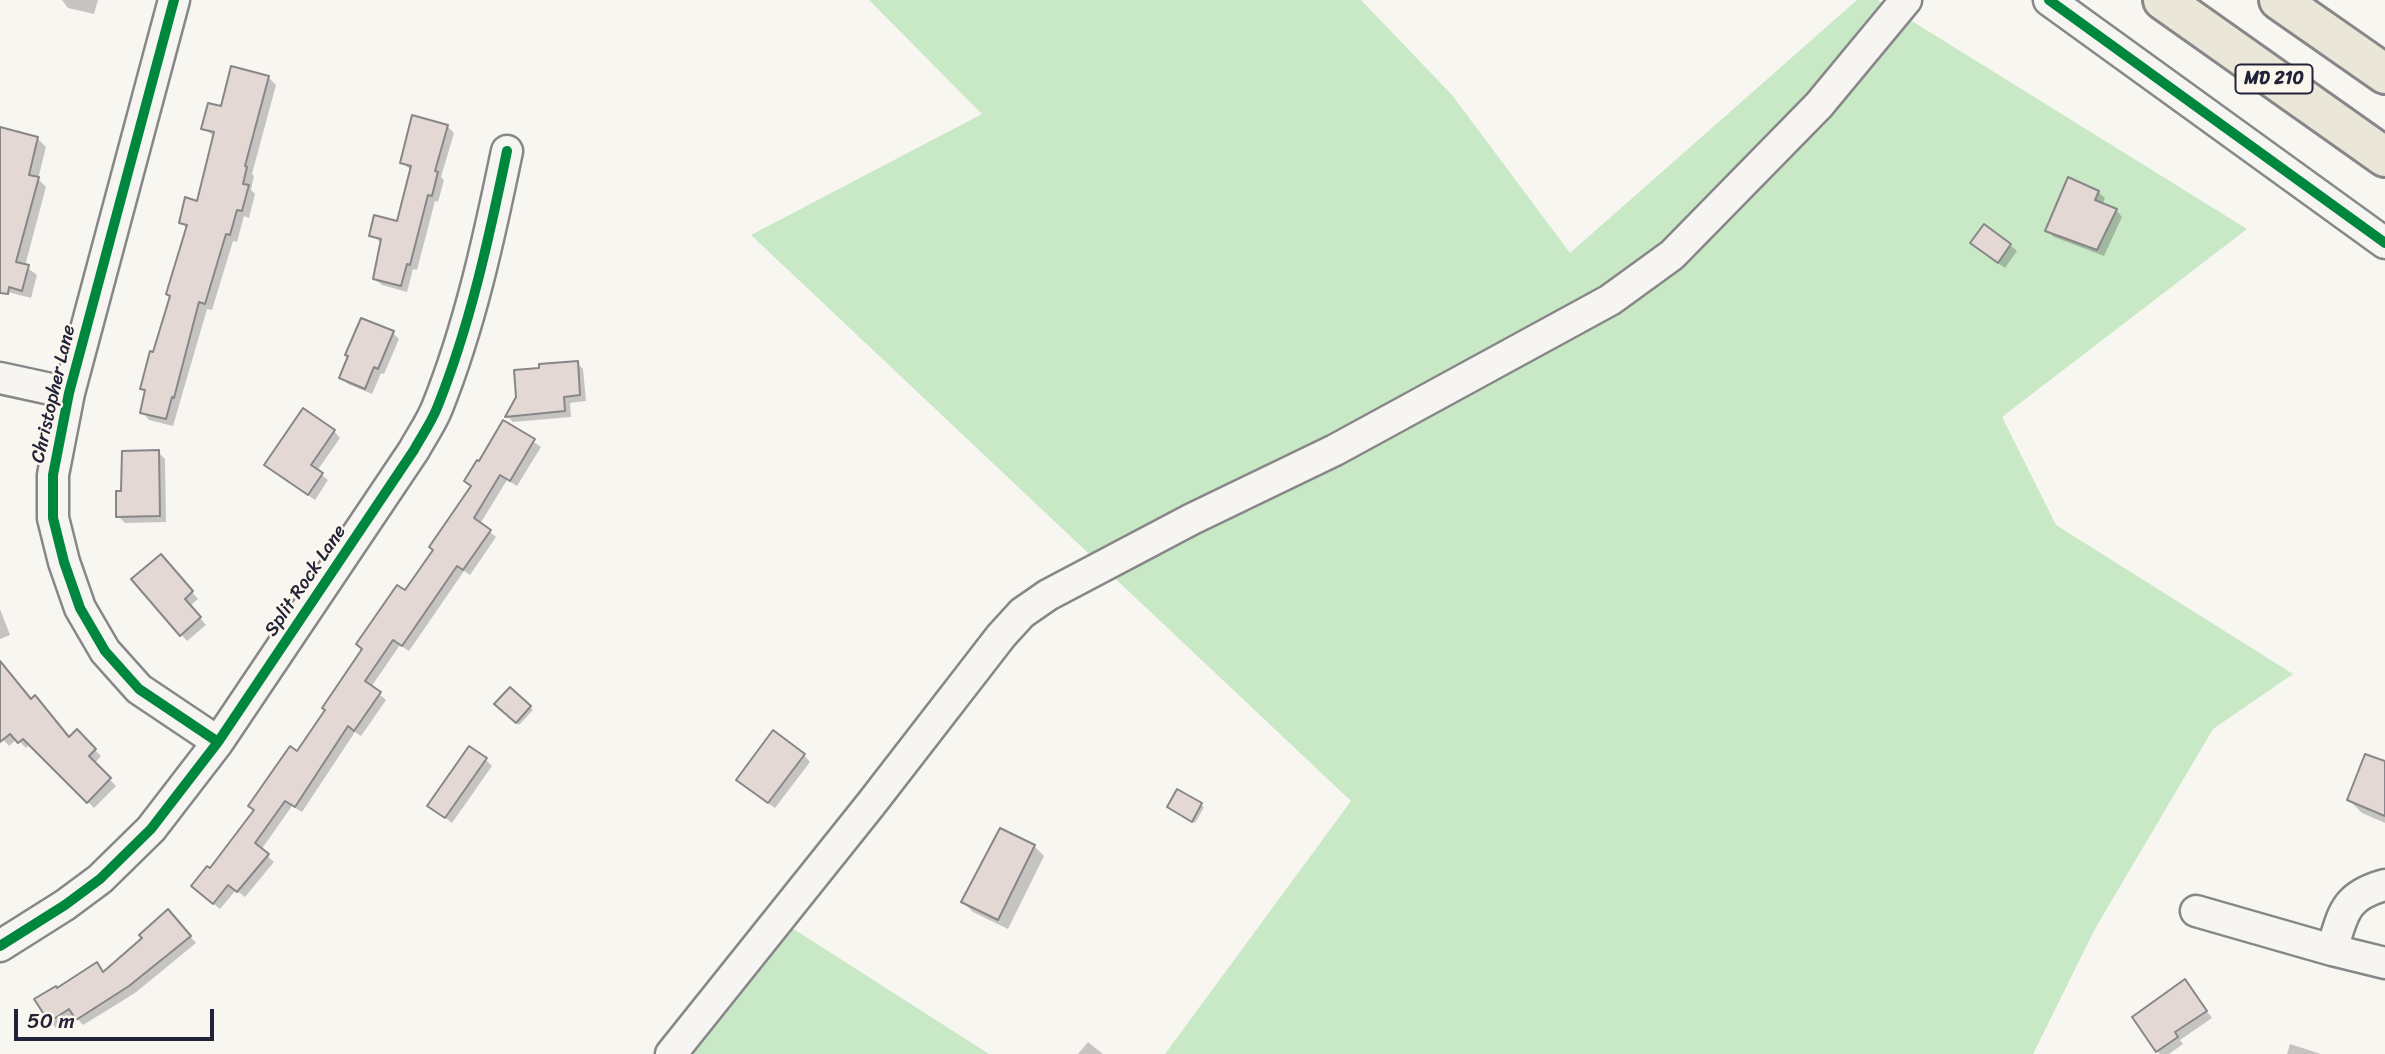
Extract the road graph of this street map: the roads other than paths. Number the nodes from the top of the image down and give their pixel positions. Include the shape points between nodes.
1 (174, 0) edge
2 (1906, 0) edge
3 (2049, 0) edge
4 (2163, 0) edge
5 (2279, 0) edge
6 (2385, 75) edge
7 (506, 151) dead end
8 (2385, 157) edge
9 (2385, 243) edge
10 (0, 378) edge
11 (69, 393) junction
12 (218, 742) junction
13 (2385, 885) edge
14 (2196, 911) dead end
15 (0, 946) edge
16 (2332, 950) junction
17 (2385, 963) edge
18 (671, 1054) edge

1 - 11 street, Christopher Lane
2 - 18 street via 1819,105 1672,255 1610,300 1335,450 1060,589 1022,614
3 - 9 street
4 - 8 highway, MD 210
5 - 6 highway
7 - 12 street, Split Rock Lane via 489,237 436,410 387,492
10 - 11 street
11 - 12 street, Christopher Lane via 52,475 53,518 80,608 106,651 139,689
12 - 15 street, Split Rock Lane via 125,857 65,905
13 - 16 street via 2370,889 2344,909
14 - 16 street
16 - 17 street

